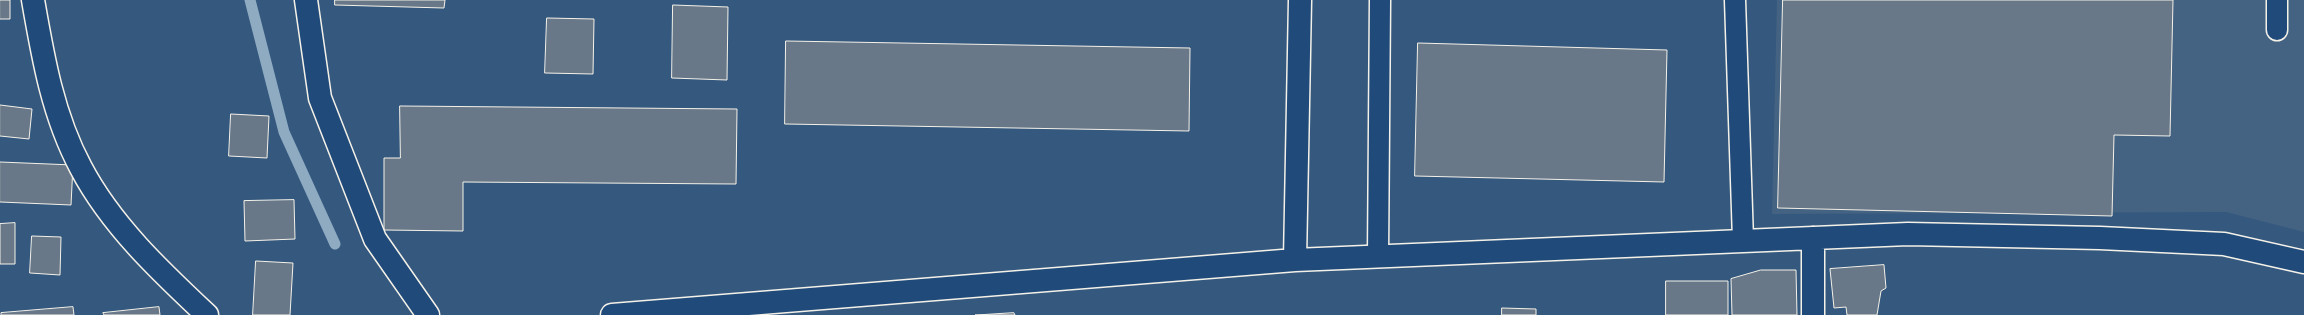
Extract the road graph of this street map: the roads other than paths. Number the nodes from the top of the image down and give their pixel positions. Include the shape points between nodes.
1 (33, 0) edge
2 (306, 0) edge
3 (1300, 0) edge
4 (1380, 0) edge
5 (1735, 0) edge
6 (2277, 0) edge
7 (2277, 30) dead end
8 (1813, 238) junction
9 (1743, 240) junction
10 (1378, 256) junction
11 (1295, 260) junction
12 (2304, 262) edge
13 (206, 315) edge
14 (428, 315) edge
15 (612, 315) edge
16 (1814, 315) edge

1 - 13 street via 46,76 64,130 81,169 110,214 161,272
2 - 14 street via 320,98 375,239
3 - 11 street
4 - 10 lane
5 - 9 lane
6 - 7 lane
8 - 9 street
8 - 12 street via 1908,234 2100,238 2224,244
8 - 16 street
9 - 10 street
10 - 11 street
11 - 15 street

